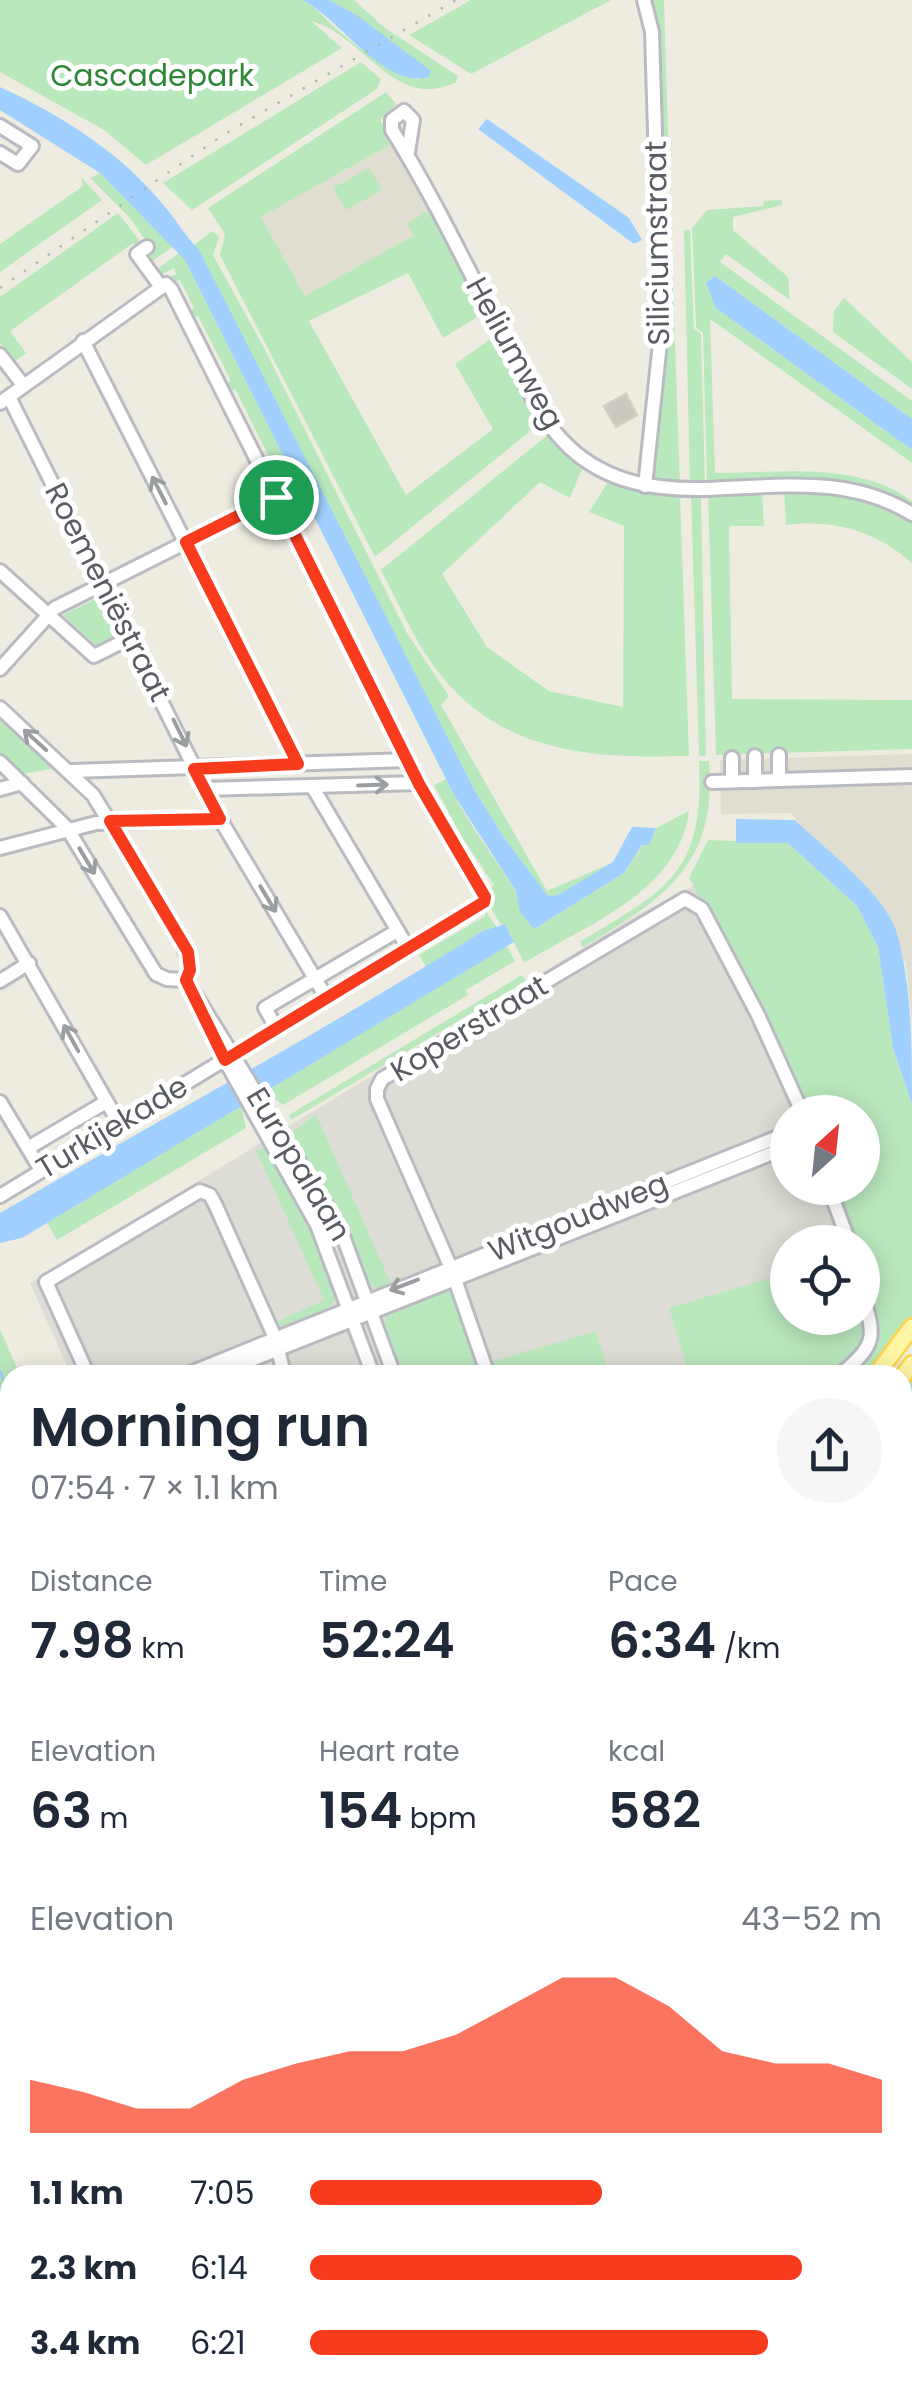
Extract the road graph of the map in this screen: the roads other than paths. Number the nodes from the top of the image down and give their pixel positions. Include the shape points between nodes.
1 (644, 0) edge
2 (0, 126) edge
3 (408, 152) dead end
4 (0, 153) edge
5 (142, 250) dead end
6 (163, 285) junction
7 (83, 341) junction
8 (0, 355) edge
9 (24, 385) junction
10 (4, 400) edge
11 (645, 486) junction
12 (276, 497) junction
13 (912, 514) edge
14 (186, 542) junction
15 (0, 571) edge
16 (105, 584) junction
17 (48, 616) junction
18 (132, 637) junction
19 (0, 669) edge
20 (0, 708) edge
21 (779, 755) dead end
22 (755, 756) dead end
23 (732, 758) dead end
24 (408, 760) junction
25 (0, 762) edge
26 (298, 764) junction
27 (194, 769) junction
28 (71, 771) junction
29 (912, 776) edge
30 (779, 780) junction
31 (732, 781) junction
32 (755, 781) junction
33 (712, 782) dead end
34 (22, 783) junction
35 (419, 784) junction
36 (312, 786) junction
37 (0, 789) edge
38 (206, 789) junction
39 (220, 819) junction
40 (110, 821) junction
41 (67, 828) junction
42 (0, 848) edge
43 (0, 916) edge
44 (397, 930) junction
45 (408, 948) junction
46 (29, 963) junction
47 (315, 979) junction
48 (186, 980) junction
49 (0, 981) edge
50 (326, 997) junction
51 (276, 1027) junction
52 (232, 1064) junction
53 (794, 1095) edge
54 (0, 1102) edge
55 (106, 1102) junction
56 (256, 1104) junction
57 (119, 1122) junction
58 (770, 1141) edge
59 (28, 1148) junction
60 (770, 1154) edge
61 (40, 1170) junction
62 (0, 1196) edge
63 (453, 1274) junction
64 (368, 1299) junction
65 (373, 1314) junction
66 (352, 1315) junction
67 (912, 1328) edge
68 (873, 1335) edge
69 (278, 1344) junction
70 (83, 1365) edge
71 (215, 1365) edge
72 (235, 1365) edge
73 (282, 1365) edge
74 (370, 1365) edge
75 (391, 1365) edge
76 (485, 1365) edge
77 (851, 1365) edge
78 (884, 1365) edge

1 - 11 street, Siliciumstraat via 652,32 662,334
2 - 4 street via 32,146 18,164
3 - 11 street, Heliumweg via 546,420 591,464
5 - 6 street
6 - 7 street
6 - 12 street
7 - 9 street
14 -> 7 street
8 - 9 street
9 - 10 street
10 - 16 street, Roemeniëstraat
11 - 13 street, Heliumweg via 838,486 879,496
12 - 14 street
12 - 24 street
14 - 16 street
14 - 26 street
15 - 17 street
16 - 17 street
16 - 18 street, Roemeniëstraat
17 - 18 street via 94,656
17 - 19 street
18 -> 27 street, Roemeniëstraat
28 -> 20 street, Europalaan
21 - 30 street
22 - 32 street
23 - 31 street
24 - 26 street
24 - 35 street
25 - 34 street
26 - 27 street
27 - 28 street
27 - 38 street, Roemeniëstraat
28 - 40 street, Europalaan
29 - 30 street
30 - 32 street
31 - 32 street
31 - 33 street
34 - 37 street
34 - 41 street
36 -> 35 street
35 - 45 street, Turkijekade via 485,897
36 - 38 street
36 - 44 street
38 - 39 street, Roemeniëstraat
39 - 40 street
39 -> 47 street, Roemeniëstraat
40 - 41 street
40 - 48 street, Europalaan via 188,952
41 - 42 street
41 -> 48 street via 156,974
43 - 46 street
44 - 45 street
44 - 47 street
45 - 50 street, Turkijekade
46 - 49 street
55 -> 46 street
47 - 50 street, Roemeniëstraat
47 - 51 street via 265,1008
48 - 52 street, Europalaan
50 - 51 street, Turkijekade
51 - 52 street, Turkijekade
52 - 56 street, Europalaan
52 - 57 street, Turkijekade
53 - 63 street, Koperstraat via 702,908 692,900 678,903 378,1084 377,1099
54 - 59 street
55 - 57 street
55 - 59 street
56 - 64 street, Europalaan via 340,1228
56 - 66 street, Europalaan via 308,1205
57 - 61 street, Turkijekade
58 - 63 street, Witgoudweg
59 - 61 street
60 - 63 street, Witgoudweg
61 - 62 street, Turkijekade
63 -> 64 street, Witgoudweg
63 - 65 street, Witgoudweg
63 - 76 street
64 - 65 street, Europalaan
64 - 66 street, Witgoudweg
65 - 66 street, Witgoudweg
65 - 75 street, Europalaan
66 - 69 street
66 - 74 street, Europalaan
67 - 78 main road
68 - 77 street
69 - 70 street via 216,1204 200,1191 46,1282
69 - 71 street
69 - 72 street
69 - 73 street

